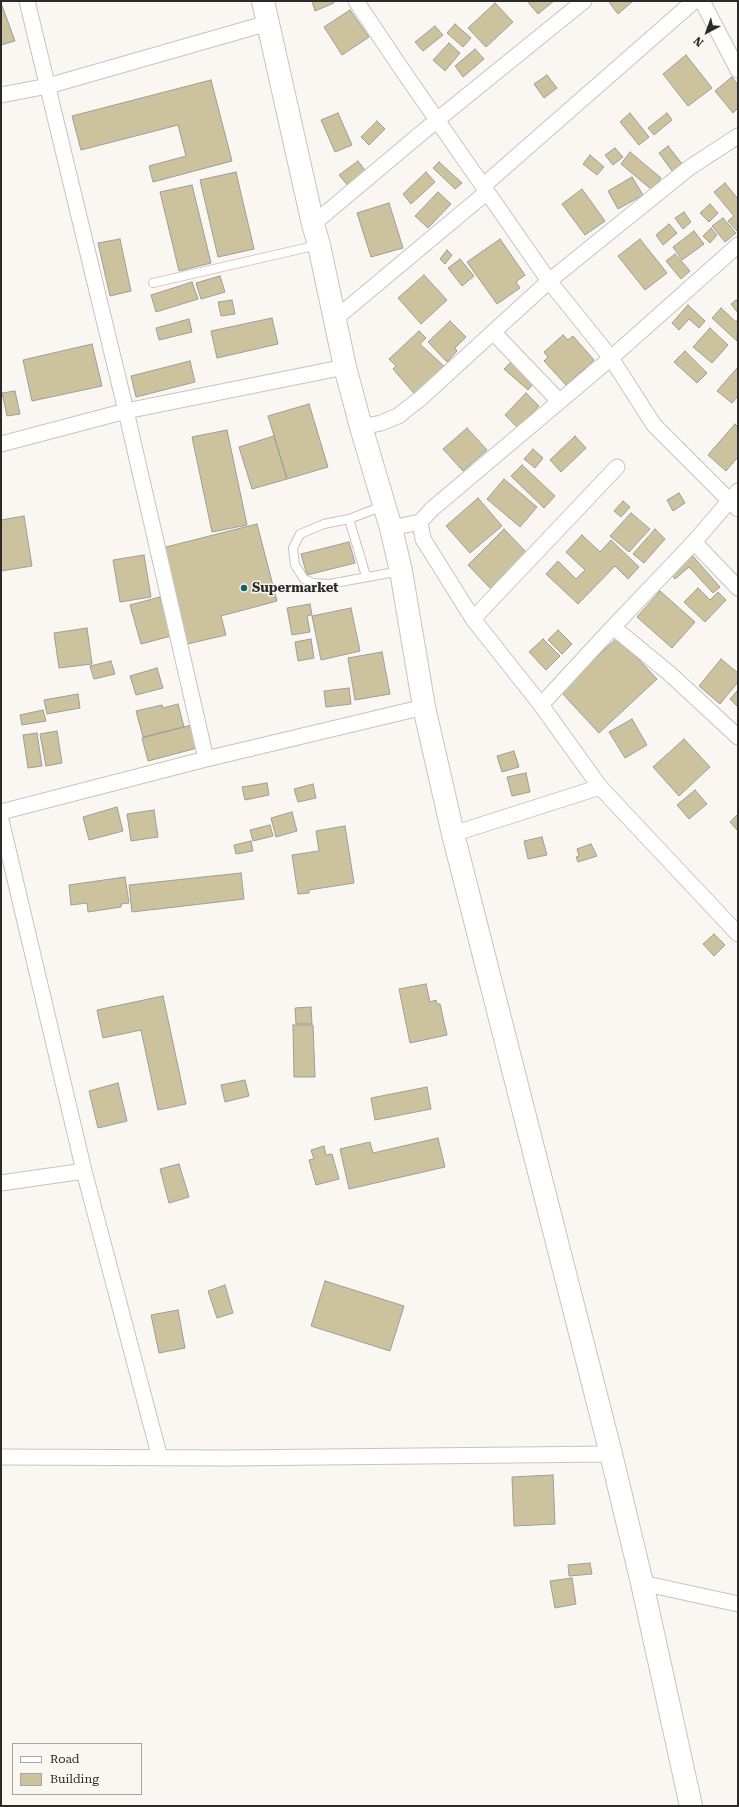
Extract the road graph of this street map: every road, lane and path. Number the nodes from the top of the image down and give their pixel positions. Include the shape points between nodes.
1 (27, 1) edge
2 (263, 1) edge
3 (356, 1) edge
4 (584, 1) edge
5 (694, 1) edge
6 (702, 1) edge
7 (268, 23) junction
8 (738, 70) edge
9 (48, 86) junction
10 (1, 95) edge
11 (437, 120) junction
12 (738, 136) edge
13 (485, 189) junction
14 (313, 224) junction
15 (319, 245) junction
16 (738, 245) edge
17 (549, 281) junction
18 (153, 283) dead end
19 (335, 319) junction
20 (493, 332) junction
21 (611, 358) junction
22 (346, 367) junction
23 (559, 401) junction
24 (126, 411) junction
25 (361, 427) junction
26 (1, 444) edge
27 (617, 467) dead end
28 (735, 500) edge
29 (384, 506) junction
30 (349, 519) junction
31 (420, 522) junction
32 (391, 528) junction
33 (694, 542) junction
34 (401, 571) junction
35 (366, 576) junction
36 (738, 588) edge
37 (473, 619) junction
38 (613, 627) junction
39 (541, 705) junction
40 (424, 707) junction
41 (736, 731) edge
42 (206, 759) junction
43 (600, 787) junction
44 (1, 812) edge
45 (1, 820) edge
46 (453, 834) junction
47 (738, 934) edge
48 (84, 1171) junction
49 (1, 1183) edge
50 (611, 1454) junction
51 (1, 1457) edge
52 (160, 1458) junction
53 (642, 1582) junction
54 (738, 1604) edge
55 (690, 1806) edge

1 - 9 street
2 - 7 main road
3 - 11 street
4 - 11 street
5 - 13 street
6 - 8 street
7 - 9 street
7 - 14 main road
9 - 10 street
9 - 24 street
11 - 13 street
11 - 14 street
12 - 17 street via 689,168
13 - 17 street
13 - 19 street
14 - 15 main road
15 - 18 lane
15 - 19 main road
16 - 21 street
17 - 20 street
17 - 21 street
19 - 22 main road
20 - 23 street
20 - 25 street via 422,398 398,416 382,423
21 - 23 street
21 - 28 street via 654,425
22 - 24 street
22 - 25 main road
23 - 31 street
24 - 26 street
24 - 42 street
25 - 29 main road
27 - 37 street
28 - 33 street
29 - 30 lane
29 - 32 main road
30 - 35 lane
30 - 35 lane via 324,524 300,534 293,548 296,565 304,579 313,583 329,584
31 - 32 street
31 - 37 street via 423,539
32 - 34 main road
33 - 36 street
33 - 38 street
34 - 35 lane
34 - 40 main road
37 - 39 street
38 - 39 street
38 - 41 street
39 - 43 street
40 - 42 street
40 - 46 main road
42 - 44 street
43 - 46 street
43 - 47 street
45 - 48 street
46 - 50 main road
48 - 49 street
48 - 52 street
50 - 52 street
50 - 53 main road
51 - 52 street
53 - 54 street
53 - 55 main road

